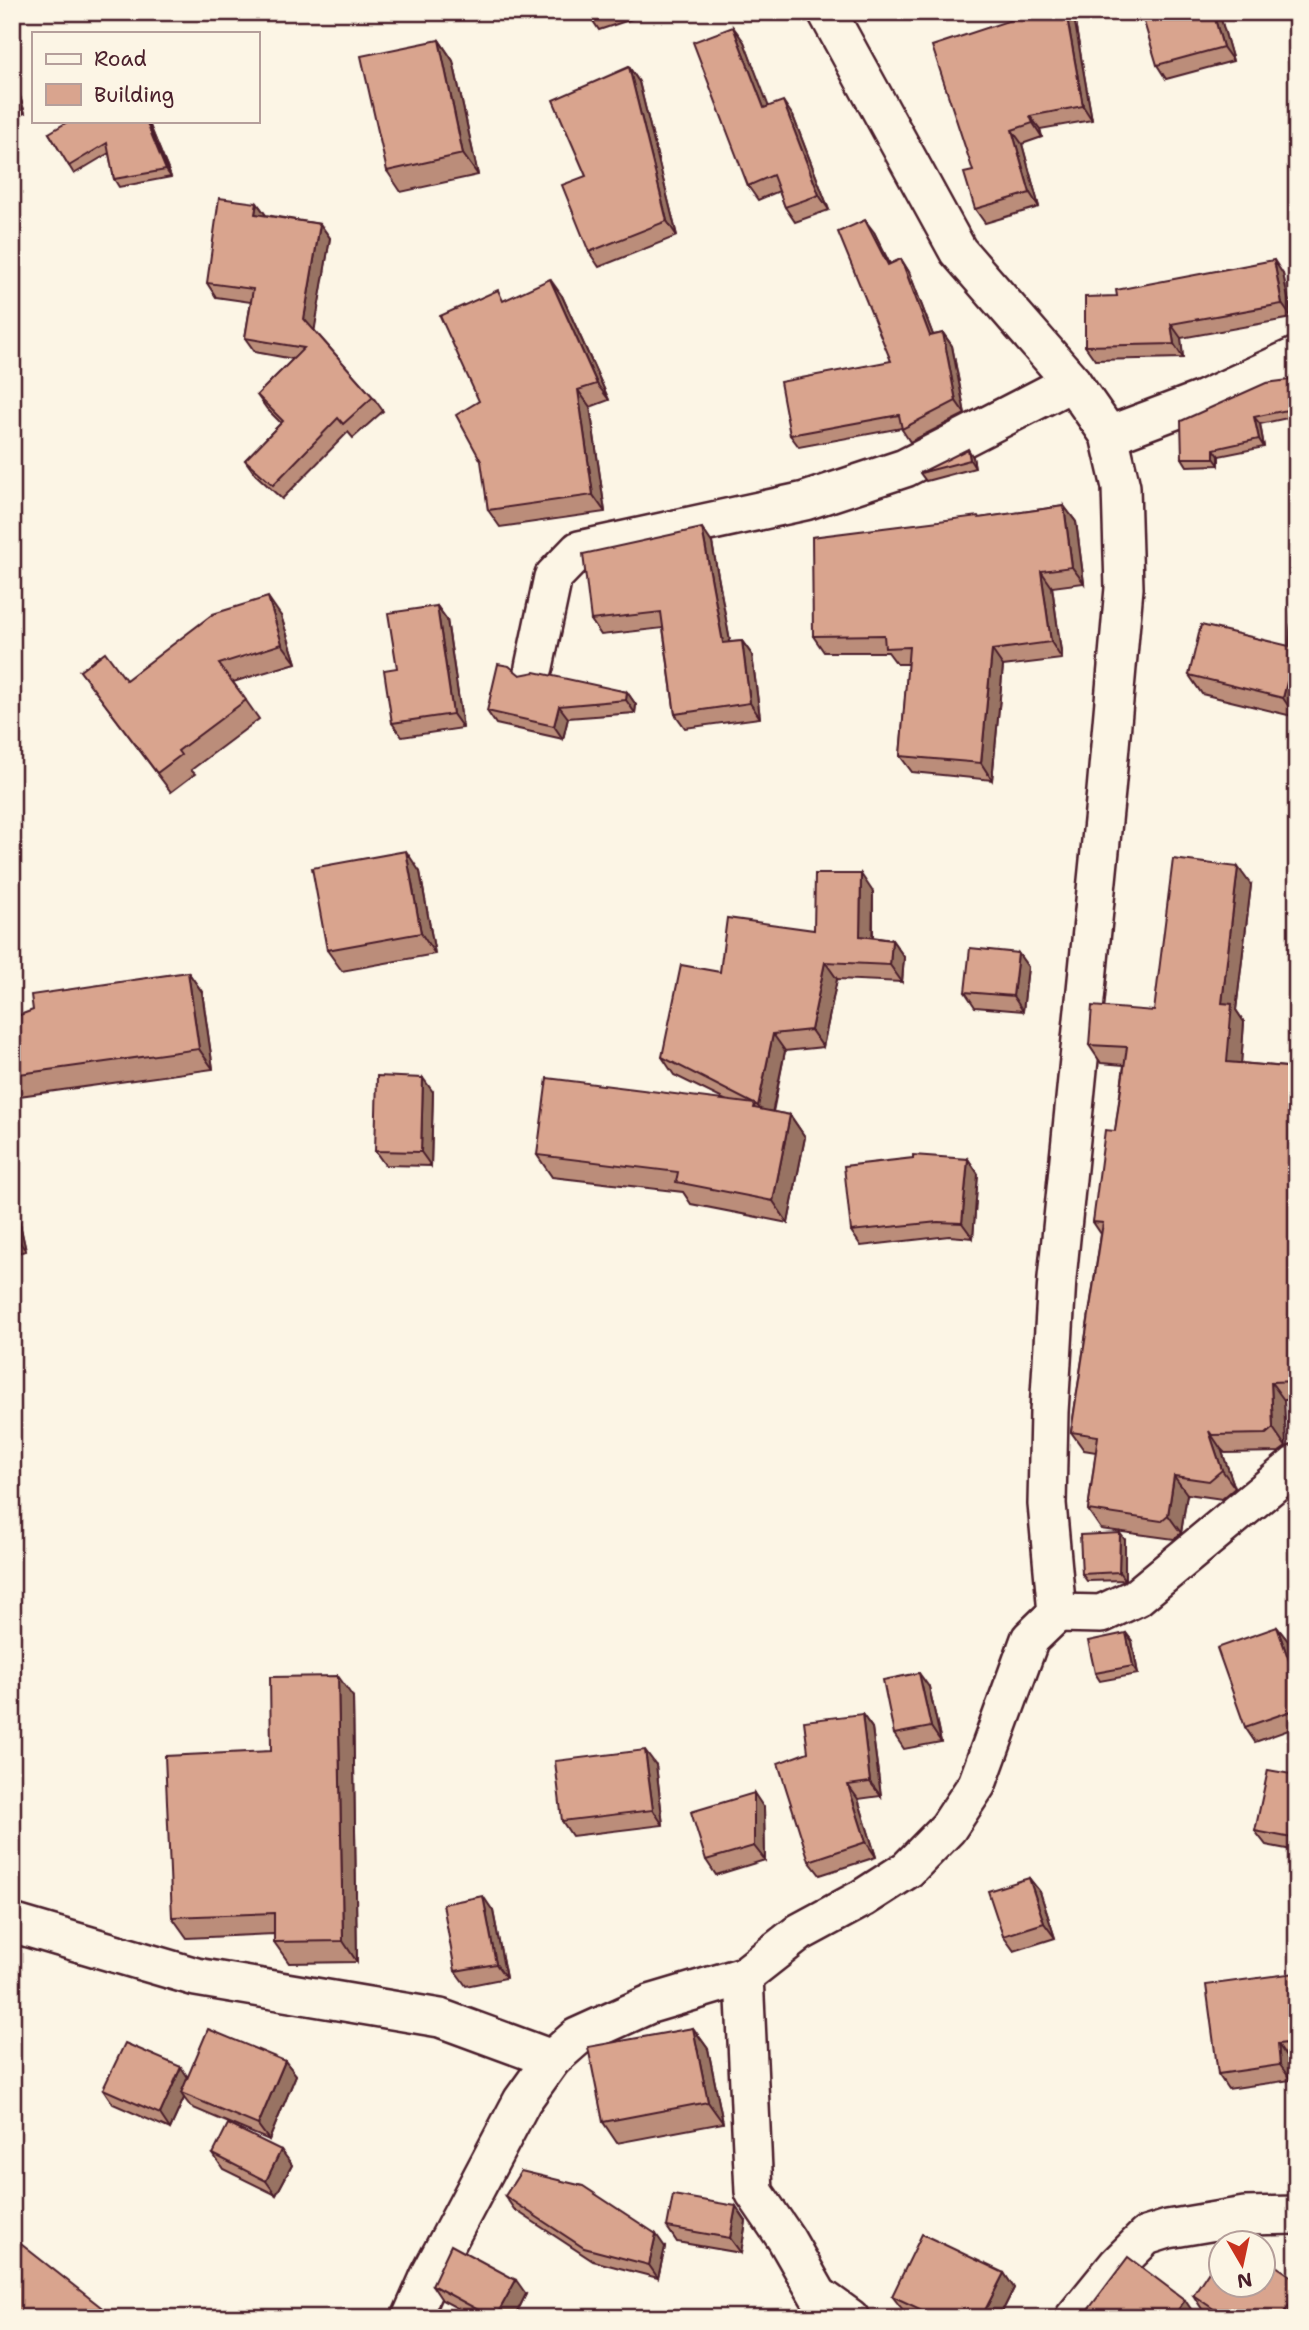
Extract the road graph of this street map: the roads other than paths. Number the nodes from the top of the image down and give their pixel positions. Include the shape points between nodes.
1 (827, 12) edge
2 (1297, 356) edge
3 (1072, 382) junction
4 (1109, 435) junction
5 (534, 667) dead end
6 (1297, 1464) edge
7 (1057, 1613) junction
8 (12, 1923) edge
9 (744, 1976) junction
10 (552, 2059) junction
11 (1297, 2215) edge
12 (411, 2318) edge
13 (850, 2318) edge
14 (1074, 2318) edge

1 - 3 street via 958,251
2 - 4 street via 1202,400
3 - 4 street
3 - 5 street via 905,468 805,500 579,550 553,577
4 - 7 street via 1121,487 1124,588 1057,1278 1047,1504
6 - 7 street via 1137,1597 1101,1614
7 - 9 street via 1030,1639 977,1784 948,1828 908,1869 800,1932
8 - 10 street via 196,1977 440,2018
9 - 10 street via 650,2004 577,2037
9 - 13 street via 754,2192 818,2295
10 - 12 street via 522,2101
11 - 14 street via 1245,2216 1146,2236

